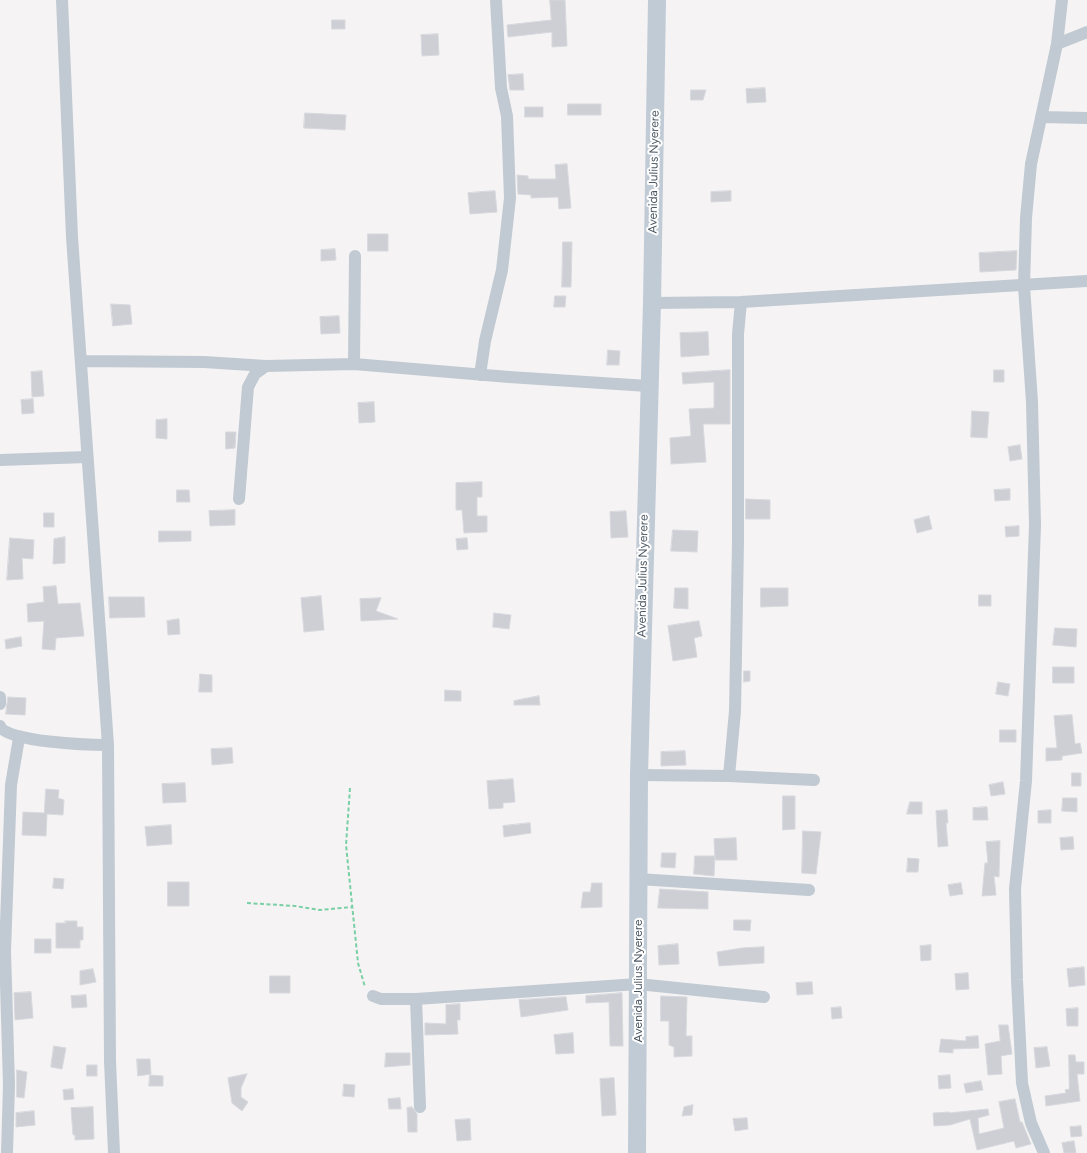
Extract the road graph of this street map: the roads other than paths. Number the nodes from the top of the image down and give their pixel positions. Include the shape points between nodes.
1 (62, 0) edge
2 (496, 0) edge
3 (657, 0) edge
4 (1062, 0) edge
5 (1087, 32) edge
6 (1057, 44) junction
7 (1041, 117) junction
8 (1087, 118) edge
9 (355, 256) dead end
10 (1087, 281) edge
11 (1024, 286) junction
12 (741, 302) junction
13 (652, 303) junction
14 (82, 361) junction
15 (354, 364) junction
16 (266, 366) junction
17 (480, 375) junction
18 (648, 386) junction
19 (87, 457) junction
20 (0, 460) edge
21 (239, 499) dead end
22 (0, 697) edge
23 (0, 704) edge
24 (0, 726) edge
25 (19, 738) junction
26 (108, 745) junction
27 (639, 775) junction
28 (729, 776) junction
29 (814, 780) dead end
30 (4, 850) edge
31 (638, 879) junction
32 (809, 890) dead end
33 (638, 984) junction
34 (373, 996) road end
35 (764, 997) dead end
36 (416, 999) junction
37 (420, 1108) dead end
38 (7, 1153) edge
39 (114, 1153) edge
40 (638, 1153) edge
41 (1044, 1153) edge

1 - 14 street via 72,236
2 - 17 street via 501,88 507,116 510,198 502,270
3 - 13 street, Avenida Julius Nyerere
4 - 6 street
5 - 6 street
6 - 7 street
7 - 8 street
7 - 11 street via 1031,164
9 - 15 street
10 - 11 street
11 - 12 street
11 - 41 street via 1032,402 1035,526 1026,781 1015,889 1022,1083 1030,1123
12 - 13 street
12 - 28 street via 738,334 735,711
13 - 18 street, Avenida Julius Nyerere
14 - 16 street
14 - 19 street
15 - 16 street
15 - 17 street
16 - 21 street via 255,374 248,387
17 - 18 street
18 - 27 street, Avenida Julius Nyerere
19 - 20 street
19 - 26 street
22 - 23 street
24 - 25 street via 4,732
25 - 26 street
25 - 30 street
26 - 39 street via 110,1061
27 - 28 street
27 - 31 street, Avenida Julius Nyerere
28 - 29 street
30 - 38 street via 9,1084
31 - 32 street
31 - 33 street, Avenida Julius Nyerere
33 - 35 street
33 - 36 street
33 - 40 street, Avenida Julius Nyerere
34 - 36 street
36 - 37 street

